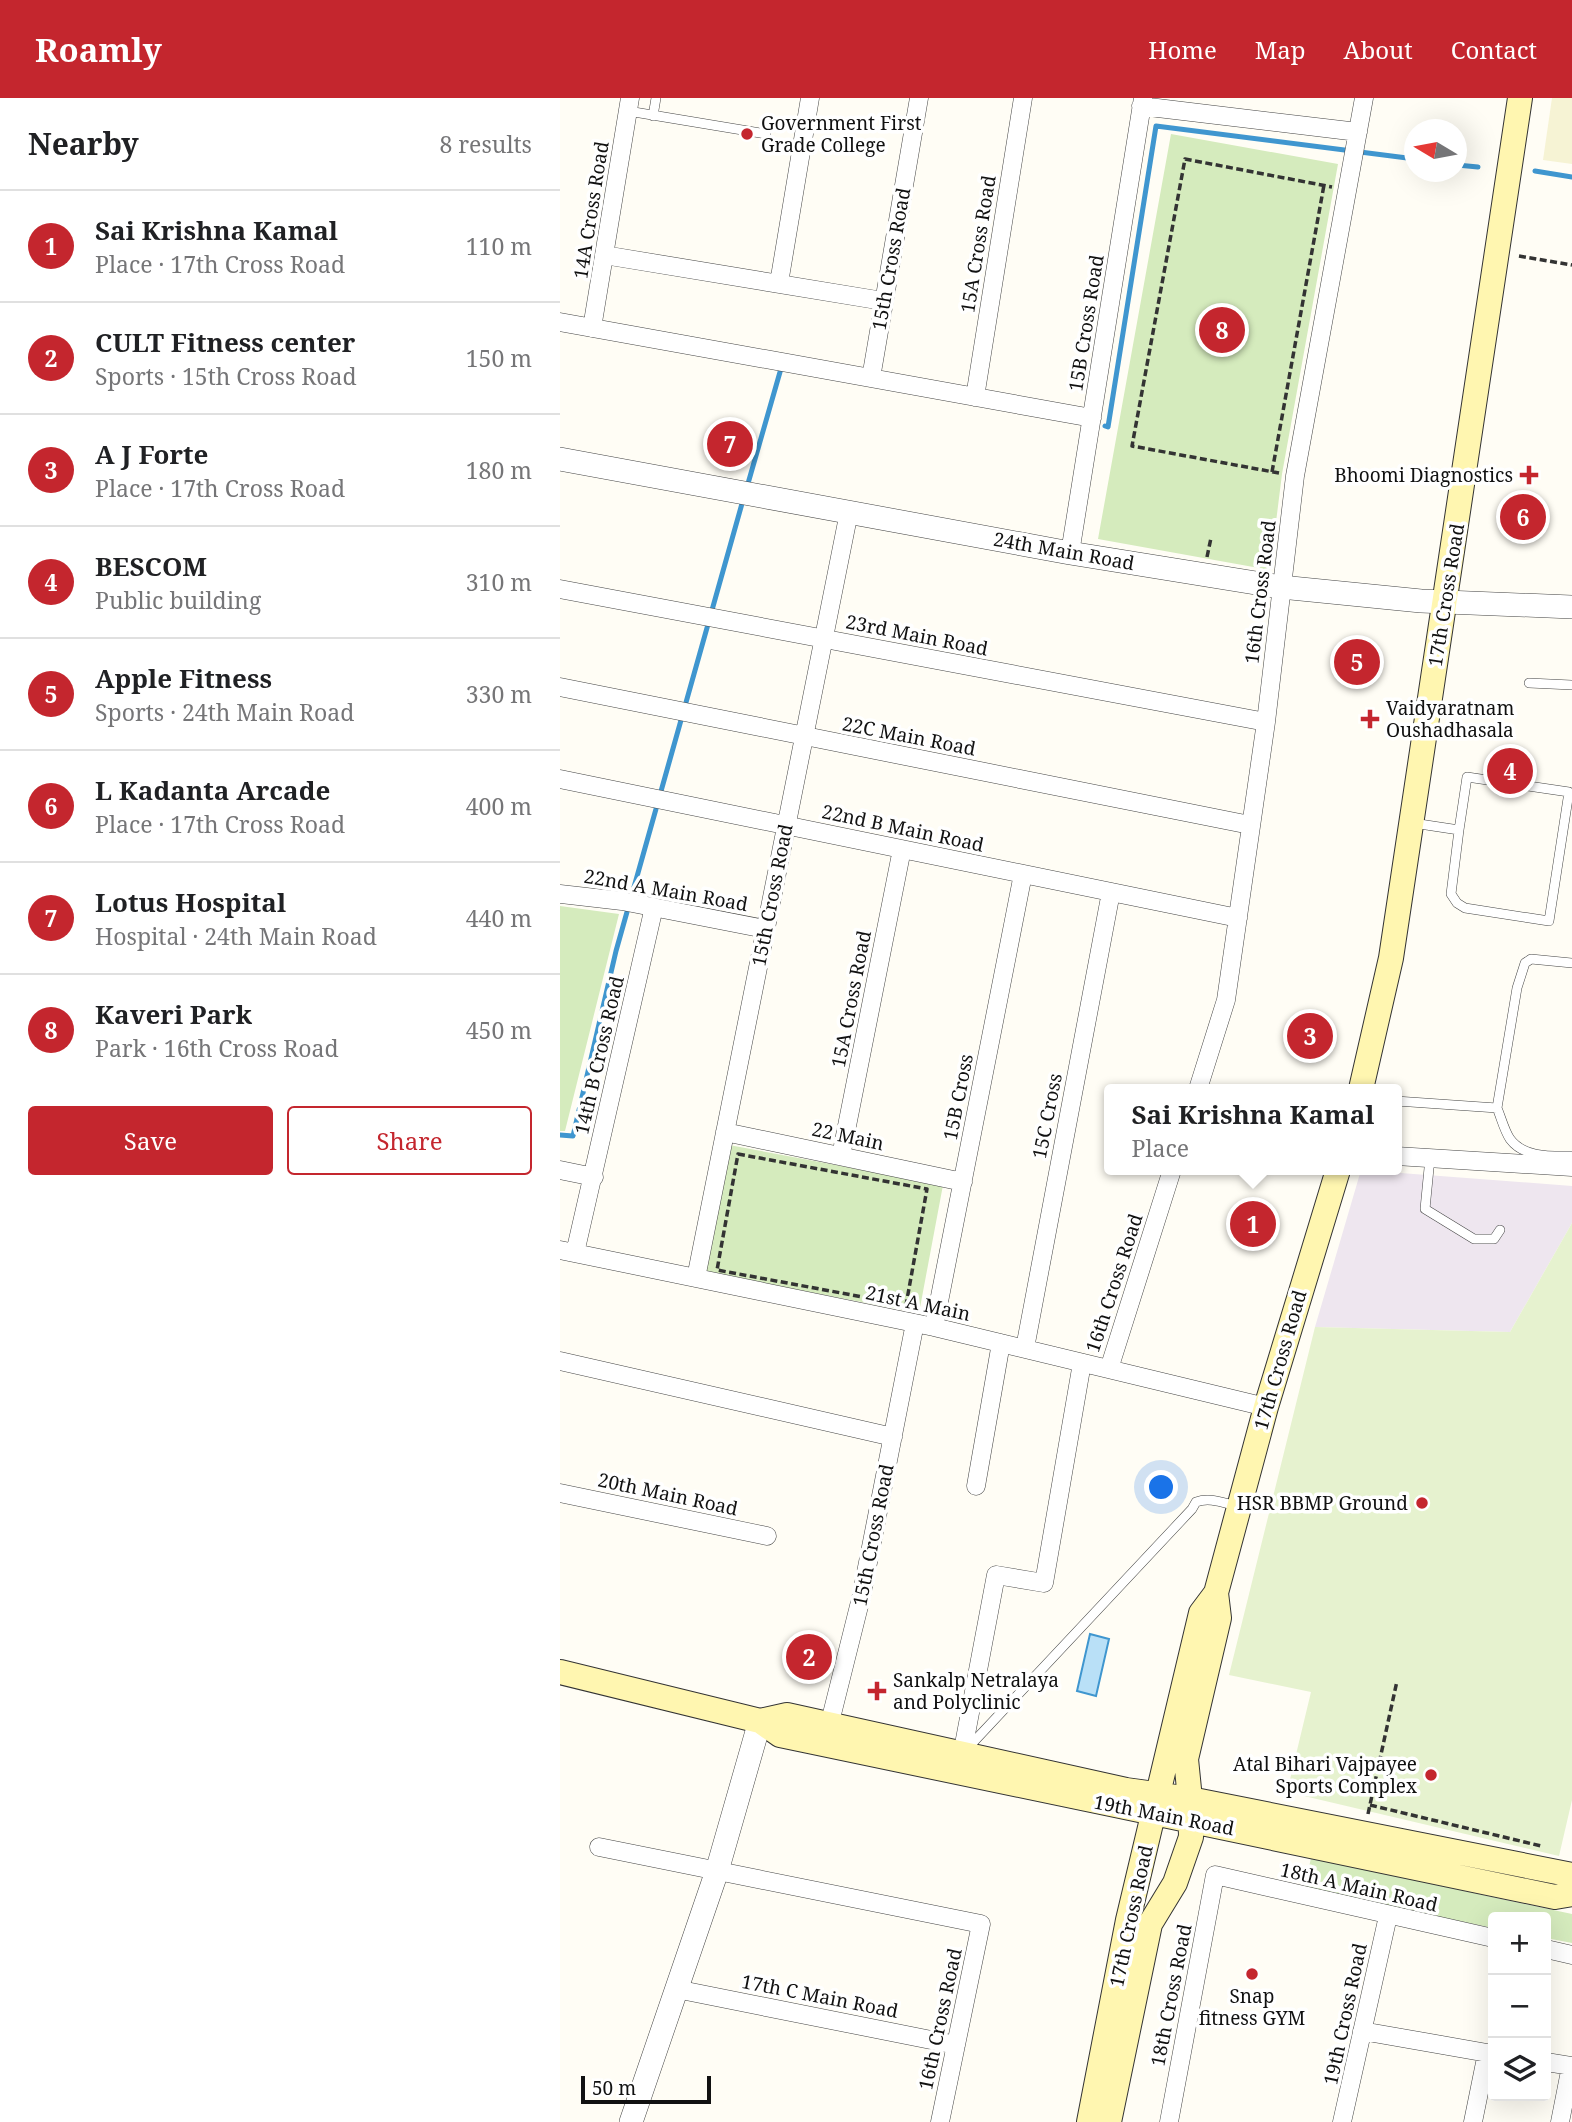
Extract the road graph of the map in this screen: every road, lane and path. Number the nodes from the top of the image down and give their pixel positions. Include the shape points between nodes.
1 (656, 98) edge
2 (810, 98) edge
3 (919, 98) edge
4 (1023, 98) edge
5 (1364, 98) edge
6 (1520, 98) edge
7 (1142, 102) edge
8 (629, 105) edge
9 (653, 116) junction
10 (766, 134) dead end
11 (1356, 144) junction
12 (1324, 185) junction
13 (1348, 190) junction
14 (604, 255) junction
15 (1519, 256) dead end
16 (1572, 265) edge
17 (779, 284) junction
18 (883, 301) junction
19 (560, 322) edge
20 (592, 328) junction
21 (871, 378) junction
22 (975, 397) junction
23 (1092, 418) junction
24 (560, 459) edge
25 (1272, 472) junction
26 (1295, 476) junction
27 (849, 512) junction
28 (1211, 538) dead end
29 (1070, 553) junction
30 (1206, 564) dead end
31 (1281, 587) junction
32 (560, 589) edge
33 (1445, 602) junction
34 (1572, 607) edge
35 (823, 638) junction
36 (1530, 683) dead end
37 (1572, 685) edge
38 (560, 687) edge
39 (1266, 722) junction
40 (804, 736) junction
41 (560, 779) edge
42 (1411, 823) junction
43 (786, 825) junction
44 (1250, 825) junction
45 (1459, 830) junction
46 (902, 849) junction
47 (1023, 874) junction
48 (1111, 892) junction
49 (560, 894) edge
50 (654, 907) junction
51 (1238, 918) junction
52 (765, 929) junction
53 (1572, 963) edge
54 (1200, 1084) edge
55 (1362, 1084) edge
56 (1402, 1101) edge
57 (1497, 1108) junction
58 (725, 1132) junction
59 (841, 1156) junction
60 (1402, 1156) edge
61 (1572, 1156) edge
62 (1430, 1158) junction
63 (1572, 1167) edge
64 (560, 1170) edge
65 (1170, 1175) edge
66 (1336, 1175) edge
67 (594, 1177) junction
68 (962, 1182) junction
69 (1500, 1230) dead end
70 (568, 1251) edge
71 (719, 1259) joint
72 (696, 1278) junction
73 (915, 1323) junction
74 (934, 1327) junction
75 (1001, 1343) junction
76 (1024, 1348) junction
77 (560, 1361) edge
78 (1082, 1363) junction
79 (1109, 1368) junction
80 (1266, 1407) junction
81 (893, 1437) junction
82 (976, 1486) dead end
83 (560, 1493) edge
84 (1239, 1507) junction
85 (767, 1536) dead end
86 (1216, 1593) junction
87 (560, 1672) edge
88 (1397, 1681) dead end
89 (760, 1721) junction
90 (827, 1734) junction
91 (962, 1755) junction
92 (1156, 1803) junction
93 (1370, 1805) junction
94 (1191, 1810) junction
95 (1363, 1833) junction
96 (599, 1847) dead end
97 (1552, 1849) dead end
98 (717, 1871) junction
99 (1215, 1875) joint
100 (1571, 1885) edge
101 (1134, 1899) junction
102 (1161, 1903) junction
103 (1388, 1916) junction
104 (1488, 1937) edge
105 (1551, 1950) edge
106 (1572, 1955) edge
107 (676, 1989) junction
108 (1362, 2031) junction
109 (956, 2045) junction
110 (1488, 2054) edge
111 (1488, 2062) edge
112 (1551, 2063) edge
113 (1571, 2066) edge
114 (631, 2122) edge
115 (940, 2122) edge
116 (1089, 2122) edge
117 (1109, 2122) edge
118 (1169, 2122) edge
119 (1342, 2122) edge
120 (1473, 2122) edge
121 (1560, 2122) edge

1 - 9 lane
2 - 17 street
3 - 18 street, 15th Cross Road
4 - 22 street, 15A Cross Road
5 - 11 street, 16th Cross Road
6 - 33 main road, 17th Cross Road
7 - 11 street
7 - 23 street, 15B Cross Road
8 - 9 lane
8 - 14 street, 14A Cross Road
9 - 10 lane
11 - 13 street, 16th Cross Road
12 - 13 path
12 - 25 path
12 - 25 path via 1185,159 1132,446
13 - 26 street, 16th Cross Road
14 - 17 street
14 - 20 street, 14A Cross Road
15 - 16 path
17 - 18 street
18 - 21 street, 15th Cross Road
19 - 20 street
20 - 21 street
21 - 22 street
22 - 23 street
23 - 29 street, 15B Cross Road
24 - 27 street, 24th Main Road
25 - 26 path
26 - 31 street, 16th Cross Road
27 - 29 street, 24th Main Road
27 - 35 street, 15th Cross Road
28 - 30 path
29 - 31 street, 24th Main Road
31 - 33 street, 24th Main Road
31 - 39 street, 16th Cross Road
32 - 35 street, 23rd Main Road
33 - 34 street, 24th Main Road
33 - 42 main road, 17th Cross Road
35 - 39 street, 23rd Main Road
35 - 40 street, 15th Cross Road
36 - 37 lane
38 - 40 street, 22C Main Road
39 - 44 street, 16th Cross Road
40 - 43 street, 15th Cross Road
40 - 44 street, 22C Main Road
41 - 43 street, 22nd B Main Road
42 - 45 lane
42 - 55 main road, 17th Cross Road via 1391,958
43 - 46 street, 22nd B Main Road
43 - 52 street, 15th Cross Road
44 - 51 street, 16th Cross Road
45 - 45 lane via 1451,894 1457,903 1549,920 1569,792 1467,776
46 - 47 street, 22nd B Main Road
46 - 59 street, 15A Cross Road
47 - 48 street, 22nd B Main Road
47 - 68 street, 15B Cross
48 - 51 street, 22nd B Main Road
48 - 76 street, 15C Cross
49 - 50 street, 22nd A Main Road
50 - 52 street, 22nd A Main Road
50 - 67 street, 14th B Cross Road
51 - 54 street, 16th Cross Road via 1226,1000
52 - 58 street, 15th Cross Road
53 - 57 lane via 1525,962
56 - 57 lane
57 - 61 lane via 1510,1139 1525,1152
58 - 59 street, 22 Main
58 - 72 street, 15th Cross Road
59 - 68 street, 22 Main
60 - 62 street
62 - 63 street
62 - 69 lane via 1426,1209 1475,1239 1494,1239
64 - 67 street
65 - 79 street, 16th Cross Road
66 - 80 main road, 17th Cross Road
67 - 70 street, 14th B Cross Road
68 - 74 street, 15B Cross
70 - 72 street, 21st A Main
71 - 71 path via 738,1154 927,1189 906,1305 717,1270
72 - 73 street, 21st A Main
73 - 74 street, 21st A Main
73 - 81 street, 15th Cross Road
74 - 75 street, 21st A Main
75 - 76 street, 21st A Main
75 - 82 street
76 - 78 street, 21st A Main
77 - 81 street
78 - 79 street, 21st A Main
78 - 91 street via 1044,1583 996,1574
79 - 80 street, 21st A Main
80 - 84 main road, 17th Cross Road
81 - 90 street, 15th Cross Road via 861,1598
83 - 85 street, 20th Main Road
84 - 86 main road, 17th Cross Road
84 - 91 lane via 1213,1500 1196,1502
86 - 92 main road, 17th Cross Road via 1201,1613
86 - 94 main road, 17th Cross Road via 1219,1618 1186,1759
87 - 89 main road, 19th Main Road
88 - 93 path
89 - 90 main road, 19th Main Road via 787,1715
89 - 98 street
90 - 91 main road, 19th Main Road
90 - 92 main road, 19th Main Road
91 - 92 main road, 19th Main Road via 1126,1790
92 - 94 main road, 19th Main Road
92 - 101 main road, 17th Cross Road
93 - 95 path
93 - 97 path
94 - 95 main road, 19th Main Road
94 - 100 main road, 19th Main Road via 1256,1833 1555,1896
94 - 102 main road, 17th Cross Road via 1191,1837 1175,1882
95 - 100 main road, 19th Main Road
96 - 98 street
98 - 107 street
98 - 109 street, 16th Cross Road via 981,1924
99 - 103 street, 18th A Main Road
99 - 118 street, 18th Cross Road
101 - 102 main road
101 - 116 main road, 17th Cross Road
102 - 117 main road, 17th Cross Road via 1142,1957
103 - 104 street, 18th A Main Road
103 - 108 street, 19th Cross Road
105 - 106 street
107 - 109 street, 17th C Main Road
107 - 114 street
108 - 110 street
108 - 119 street, 19th Cross Road
109 - 115 street, 16th Cross Road
111 - 120 street
112 - 113 street
113 - 121 street

